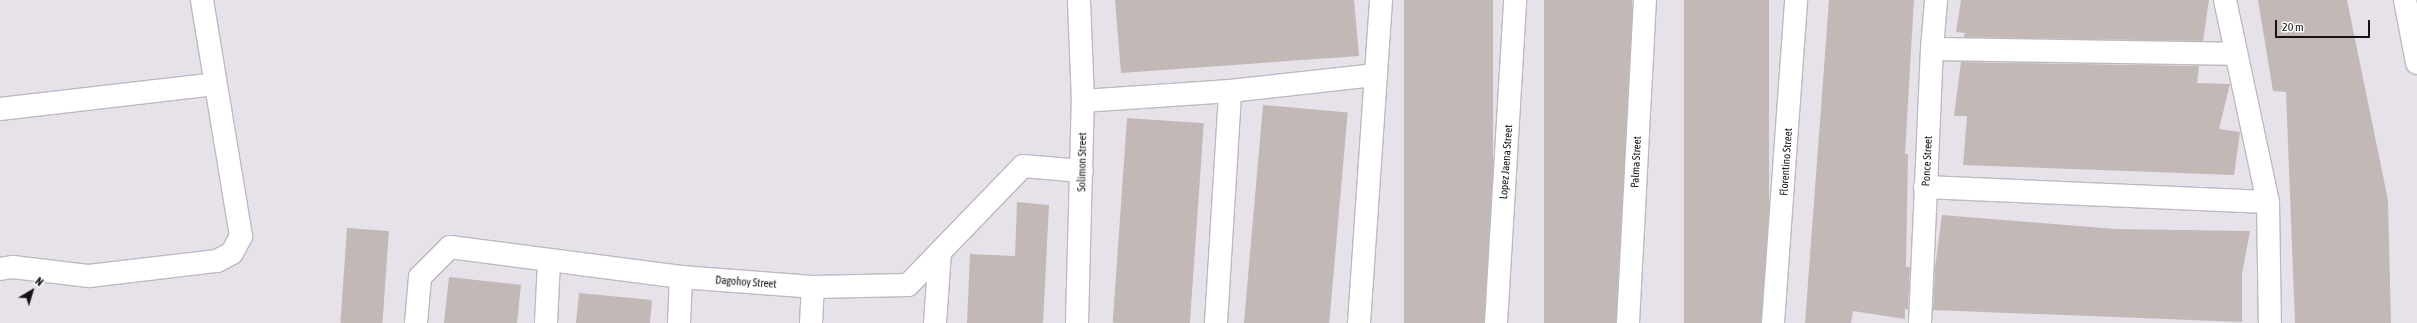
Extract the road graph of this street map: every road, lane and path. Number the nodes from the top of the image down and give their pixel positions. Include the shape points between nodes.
1 (202, 0) edge
2 (1079, 0) edge
3 (1381, 0) edge
4 (1516, 0) edge
5 (1645, 0) edge
6 (1796, 0) edge
7 (1936, 0) edge
8 (2225, 0) edge
9 (2405, 0) edge
10 (1932, 49) junction
11 (2236, 54) junction
12 (2417, 63) edge
13 (1376, 75) junction
14 (215, 84) junction
15 (1230, 91) junction
16 (1083, 101) junction
17 (0, 108) edge
18 (1082, 171) junction
19 (1925, 187) junction
20 (2268, 202) junction
21 (940, 252) junction
22 (549, 261) junction
23 (0, 269) edge
24 (681, 277) junction
25 (813, 287) junction
26 (416, 323) edge
27 (546, 323) edge
28 (679, 323) edge
29 (811, 323) edge
30 (935, 323) edge
31 (1077, 323) edge
32 (1216, 323) edge
33 (1360, 323) edge
34 (1496, 323) edge
35 (1628, 323) edge
36 (1773, 323) edge
37 (1920, 323) edge
38 (2270, 323) edge

1 - 14 street
2 - 16 street, Solimon Street
3 - 13 street
4 - 34 street, Lopez Jaena Street
5 - 35 street, Palma Street
6 - 36 street, Florentino Street
7 - 10 street, Ponce Street
8 - 11 street
9 - 12 street
10 - 11 street
10 - 19 street, Ponce Street
11 - 20 street
13 - 15 street
13 - 33 street
14 - 17 street
14 - 23 street via 241,236 232,253 217,261 89,276 12,267
15 - 16 street
15 - 32 street
16 - 18 street, Solimon Street
18 - 21 street, Dagohoy Street via 1024,166
18 - 31 street, Solimon Street
19 - 20 street
19 - 37 street, Ponce Street
20 - 38 street
21 - 25 street, Dagohoy Street via 908,285
21 - 30 street
22 - 24 street, Dagohoy Street
22 - 26 street, Dagohoy Street via 450,248 420,277
22 - 27 street
24 - 25 street, Dagohoy Street
24 - 28 street
25 - 29 street

